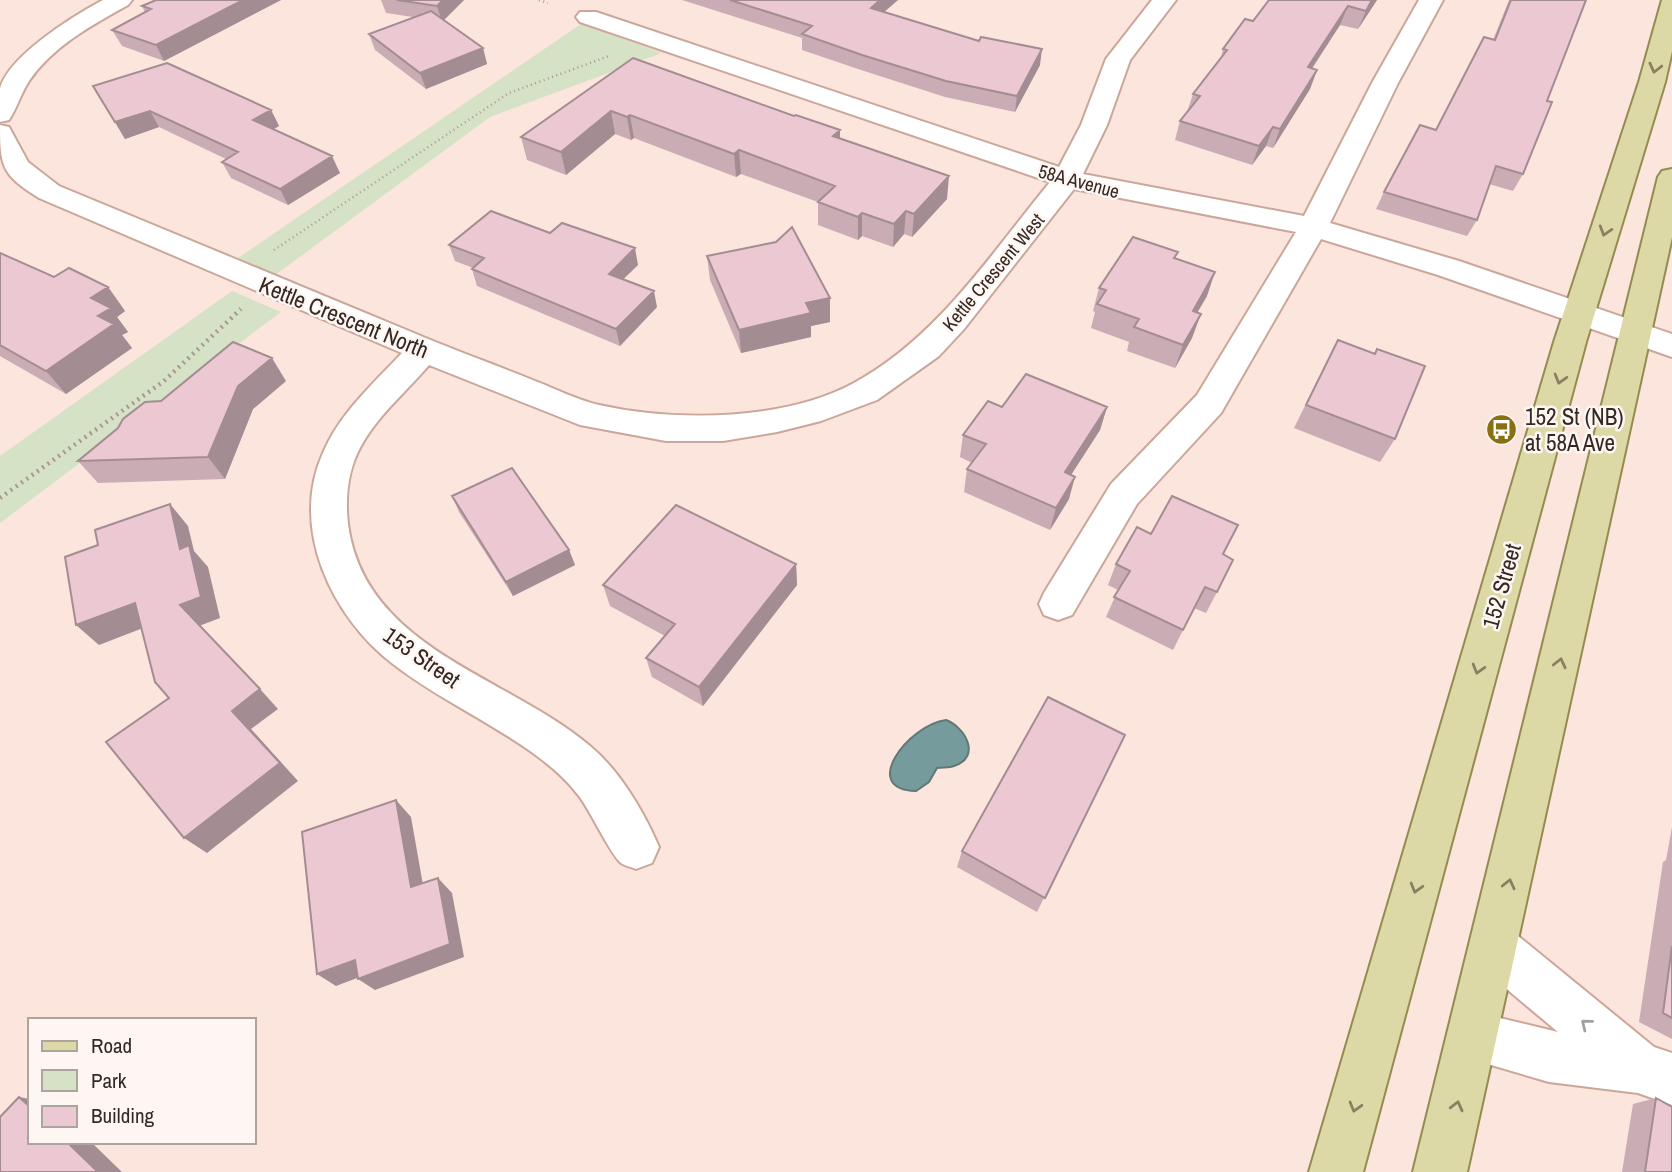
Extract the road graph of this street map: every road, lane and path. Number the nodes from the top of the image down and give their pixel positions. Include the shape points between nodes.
1 (120, 0) edge
2 (539, 0) edge
3 (1164, 0) edge
4 (1431, 0) edge
5 (1672, 2) edge
6 (548, 3) dead end
7 (588, 17) dead end
8 (616, 52) dead end
9 (0, 114) edge
10 (0, 133) edge
11 (1672, 177) edge
12 (1067, 179) junction
13 (1313, 228) junction
14 (271, 253) dead end
15 (250, 303) dead end
16 (1579, 314) junction
17 (1653, 339) edge
18 (424, 350) junction
19 (723, 428) joint
20 (0, 498) edge
21 (1058, 604) dead end
22 (636, 847) dead end
23 (1495, 948) junction
24 (1475, 1037) junction
25 (1655, 1073) edge
26 (1336, 1172) edge
27 (1440, 1172) edge

1 - 9 street via 61,35 32,60 12,86
2 - 6 path
3 - 12 street, Kettle Crescent West via 1118,59 1094,125
4 - 13 street
5 -> 16 main road, 152 Street via 1652,82
7 - 12 street, 58A Avenue
8 - 14 path via 509,93
10 - 18 street, Kettle Crescent North via 17,167 49,192
11 - 17 main road
12 - 13 street, 58A Avenue
12 - 19 street, Kettle Crescent West via 953,322 895,372 865,392 821,409
13 - 16 street, 58A Avenue
13 - 21 street via 1209,404 1124,494
15 - 20 path via 164,381
16 - 17 street, 58A Avenue
16 -> 26 main road, 152 Street
23 -> 17 main road
18 - 19 street, Kettle Crescent North via 592,416 666,428
18 - 22 street, 153 Street via 340,452 328,501 331,540 346,579 385,633 577,762
23 - 24 main road
25 -> 23 street
24 - 25 street via 1549,1057
27 -> 24 main road

